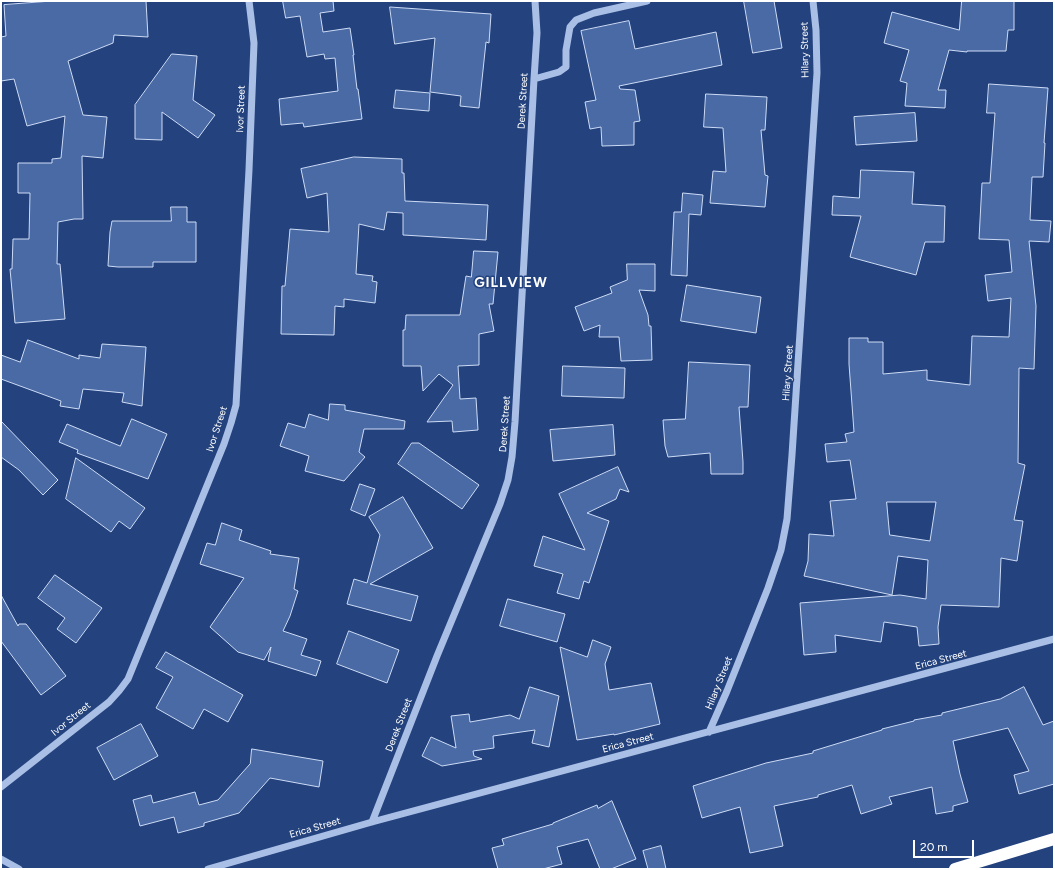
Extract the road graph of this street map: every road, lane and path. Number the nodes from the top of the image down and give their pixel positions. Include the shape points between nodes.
1 (249, 1) edge
2 (535, 1) edge
3 (647, 1) edge
4 (813, 1) edge
5 (534, 78) junction
6 (1054, 640) edge
7 (709, 732) junction
8 (1, 786) edge
9 (372, 822) junction
10 (1054, 840) edge
11 (1, 859) edge
12 (19, 869) edge
13 (208, 869) edge
14 (955, 869) edge

1 - 8 street, Ivor Street via 254,43 249,170 236,405 231,423 128,679 109,702
2 - 5 street, Derek Street
3 - 5 street via 594,13 576,20 570,27 566,68
4 - 7 street, Hilary Street via 817,73 787,519 781,550 768,588
5 - 9 street, Derek Street via 515,422 508,480
6 - 7 street, Erica Street
7 - 9 street, Erica Street
9 - 13 street, Erica Street
10 - 14 highway
11 - 12 street

